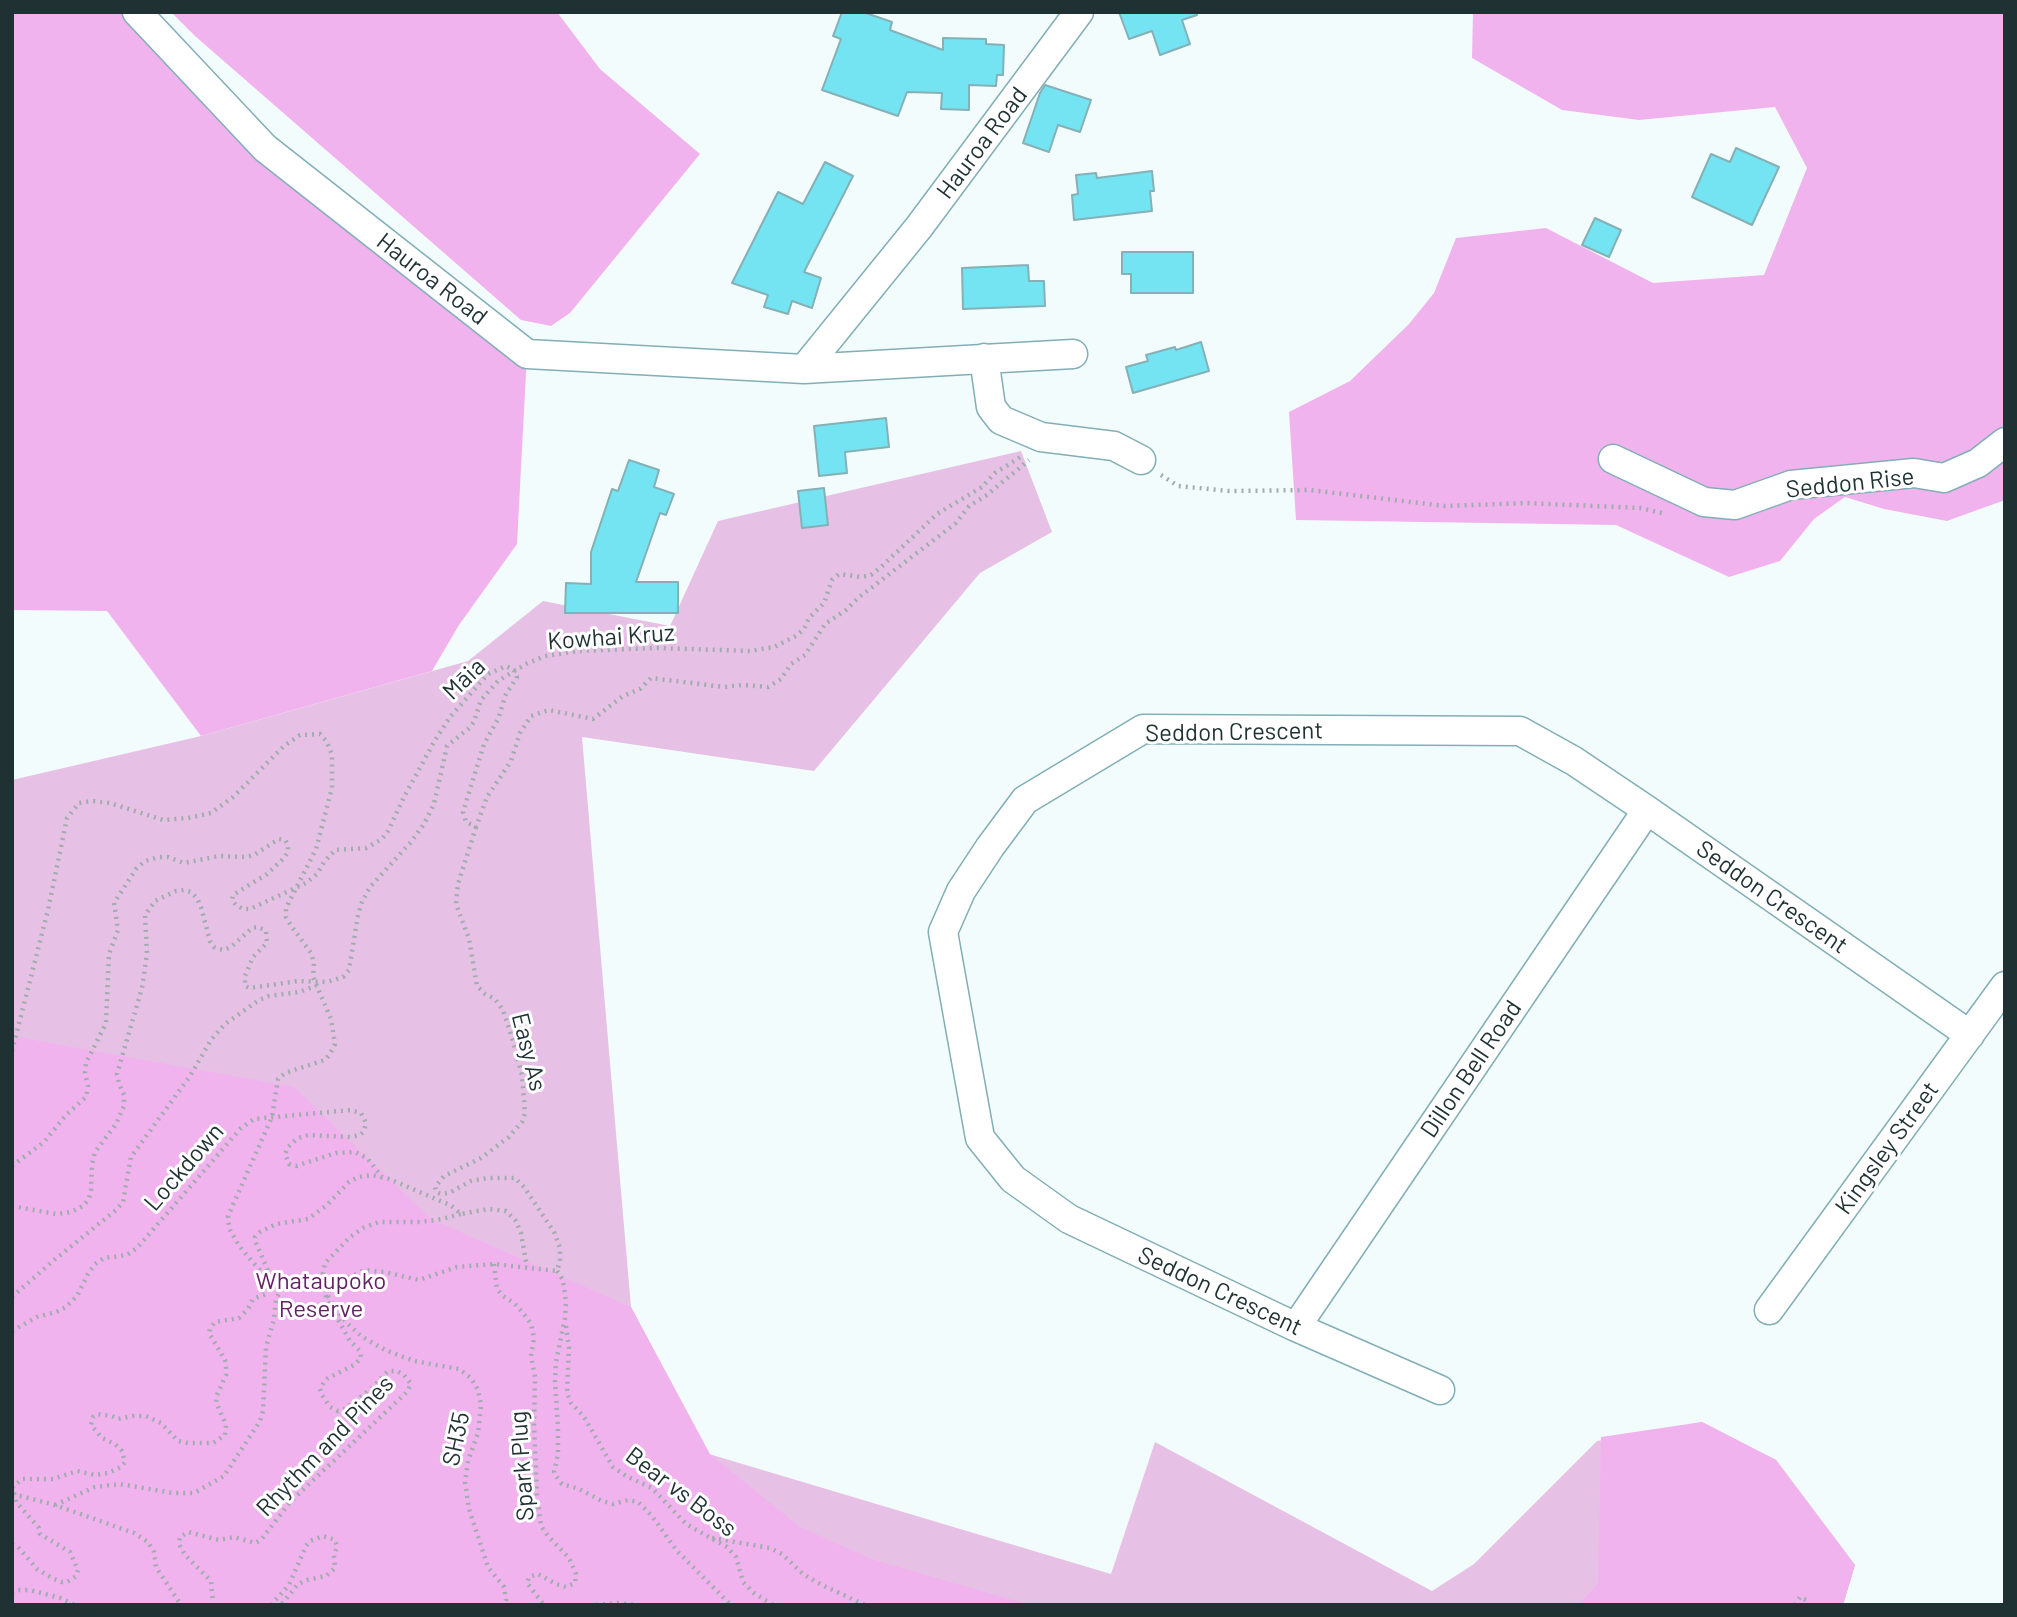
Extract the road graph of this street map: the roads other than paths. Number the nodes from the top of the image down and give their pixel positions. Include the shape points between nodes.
1 (137, 12) edge
2 (1079, 12) edge
3 (1073, 354) dead end
4 (984, 358) junction
5 (804, 369) junction
6 (2005, 442) edge
7 (1614, 459) dead end
8 (1141, 460) road end
9 (1647, 810) junction
10 (2005, 986) edge
11 (1970, 1035) junction
12 (1769, 1310) dead end
13 (1296, 1327) junction
14 (1440, 1390) dead end

1 - 5 street, Hauroa Road via 265,148 527,355
2 - 5 street, Hauroa Road via 919,227
3 - 4 street, Hauroa Road
4 - 5 street, Hauroa Road
4 - 8 street via 991,407 1002,420 1028,433 1114,446
6 - 7 street, Seddon Rise via 1978,463 1944,478 1914,473 1791,485 1734,505 1704,502
9 - 11 street, Seddon Crescent
9 - 13 street, Dillon Bell Road
9 - 13 street, Seddon Crescent via 1520,731 1143,729 1025,800 990,847 961,891 943,932 980,1138 1013,1179 1069,1219
10 - 11 street, Kingsley Street
11 - 12 street, Kingsley Street
13 - 14 street, Seddon Crescent

